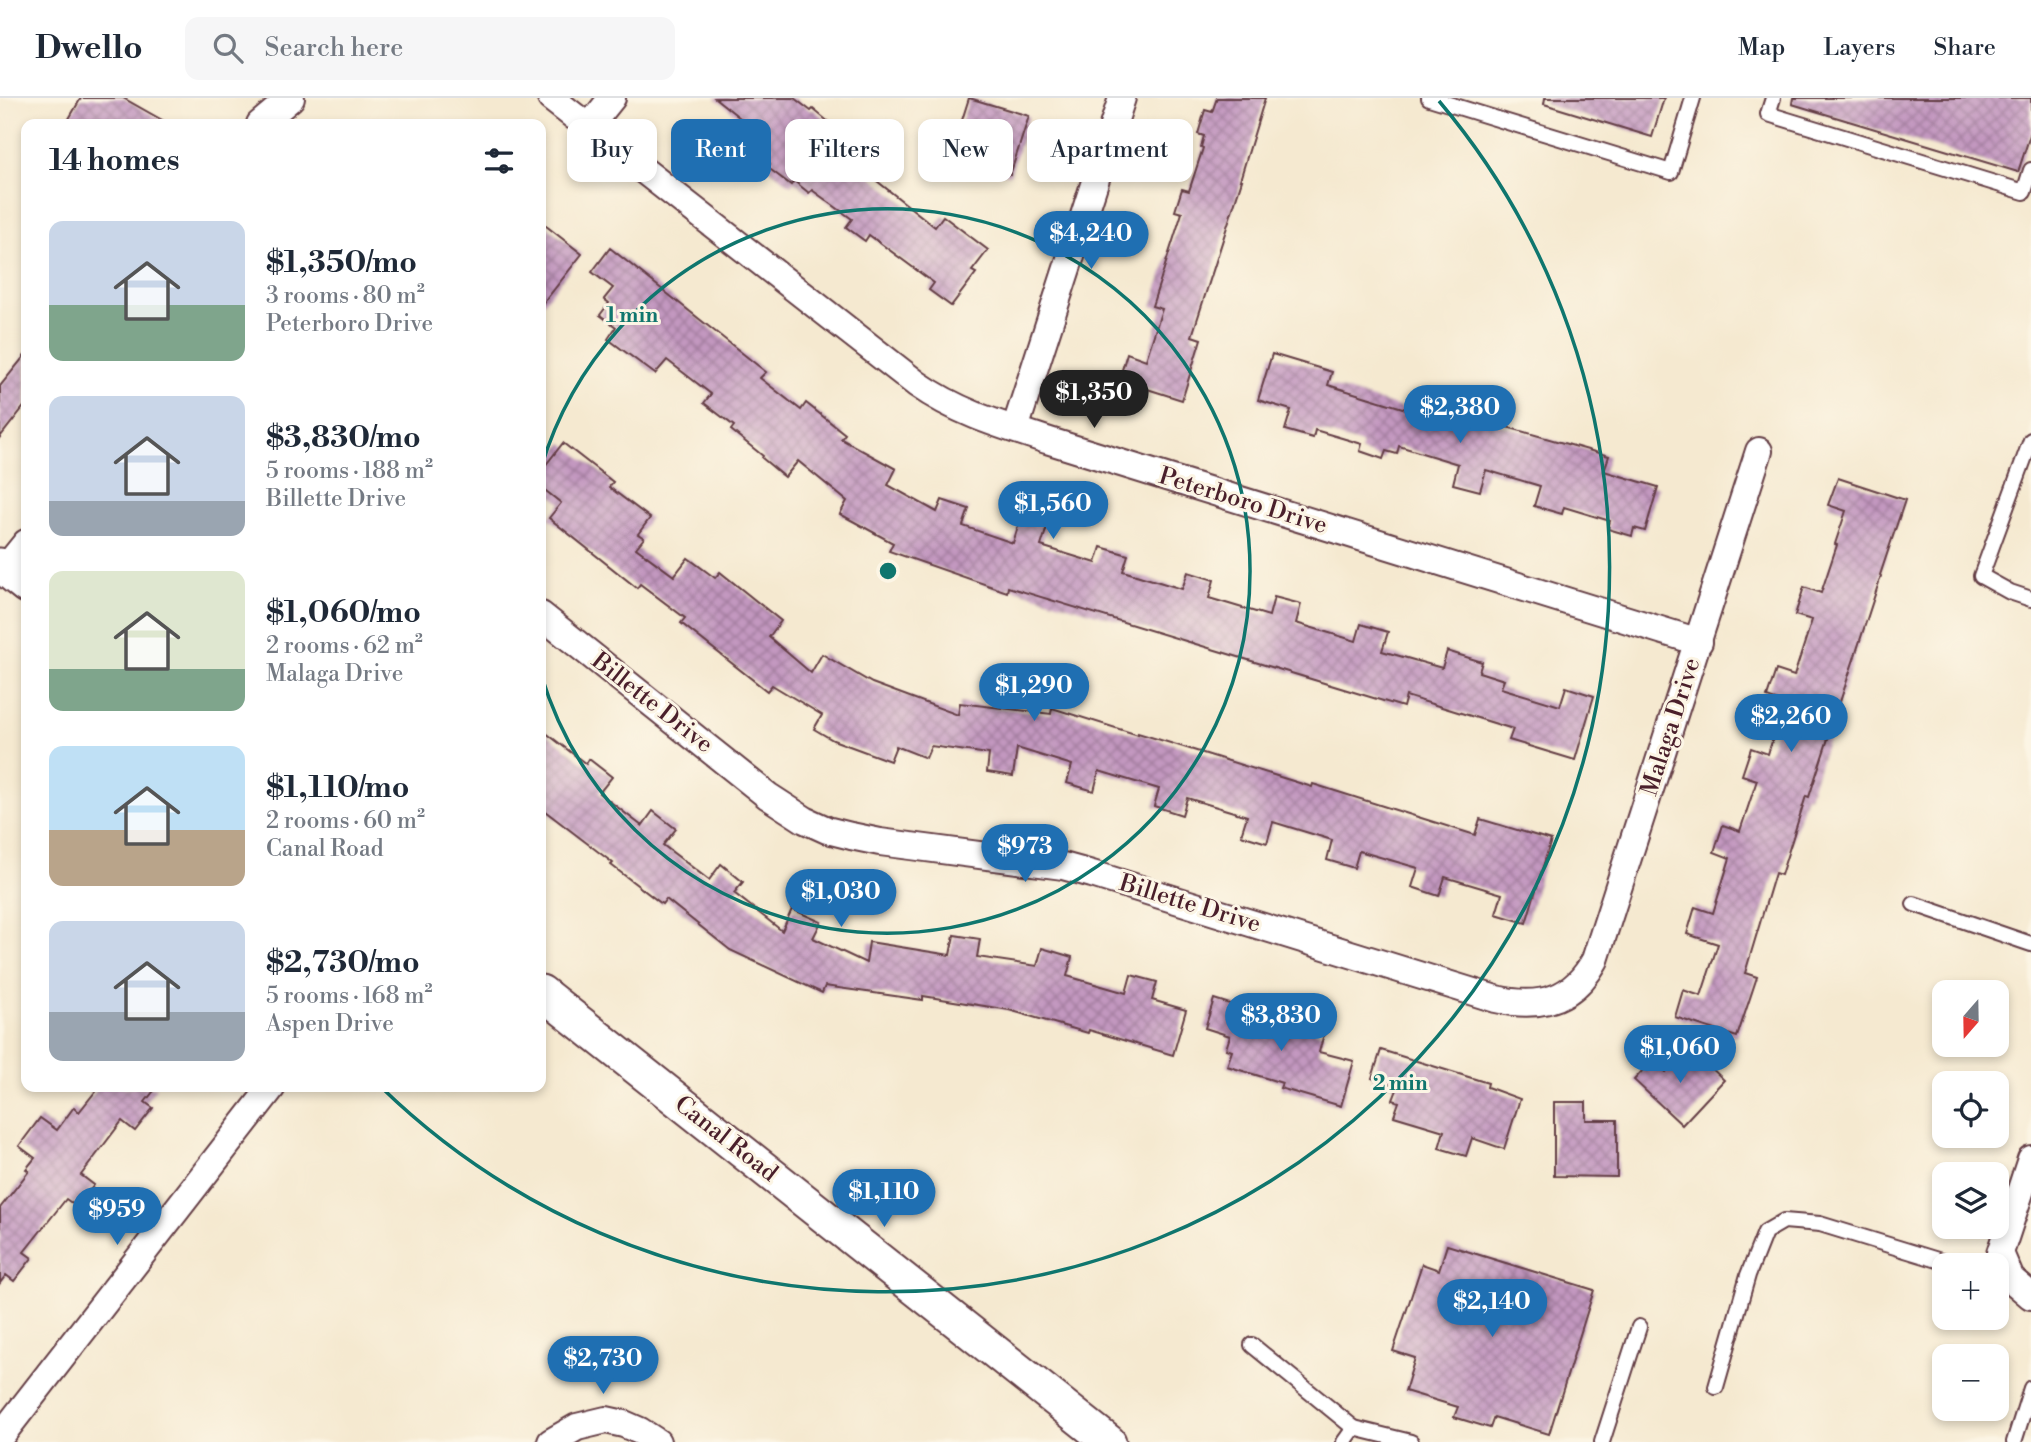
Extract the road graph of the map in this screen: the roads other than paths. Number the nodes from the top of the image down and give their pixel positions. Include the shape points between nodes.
1 (291, 98) edge
2 (551, 98) edge
3 (612, 98) edge
4 (1122, 98) edge
5 (1429, 98) edge
6 (1693, 98) edge
7 (1773, 98) edge
8 (266, 119) edge
9 (577, 119) edge
10 (595, 119) edge
11 (2031, 170) edge
12 (657, 182) edge
13 (1015, 429) junction
14 (2031, 440) edge
15 (1759, 451) dead end
16 (21, 551) edge
17 (8, 573) edge
18 (2031, 599) edge
19 (546, 619) edge
20 (1699, 642) junction
21 (1914, 904) dead end
22 (2031, 944) edge
23 (1566, 993) joint
24 (546, 996) edge
25 (268, 1092) edge
26 (2031, 1159) edge
27 (1932, 1258) edge
28 (2015, 1287) edge
29 (1639, 1327) dead end
30 (1252, 1345) dead end
31 (1717, 1387) dead end
32 (2031, 1388) edge
33 (1354, 1428) junction
34 (0, 1437) edge
35 (551, 1442) edge
36 (657, 1442) edge
37 (1109, 1442) edge
38 (1344, 1442) edge
39 (1372, 1442) edge
40 (1411, 1442) edge
41 (1602, 1442) edge
42 (2014, 1442) edge

1 - 8 street
2 - 9 street, Peterboro Drive
3 - 10 street
4 - 13 street
5 - 6 lane via 1671,172
7 - 11 lane via 1768,114 2024,192
12 - 13 street, Peterboro Drive via 917,384 961,410
13 - 20 street, Peterboro Drive
14 - 18 lane via 1982,576
15 - 20 street, Malaga Drive
16 - 17 street
19 - 23 street, Billette Drive via 768,796 827,830 880,842 1072,869 1496,999 1536,1004
20 - 23 street, Malaga Drive via 1595,960 1588,974
21 - 22 lane
24 - 37 street, Canal Road
25 - 34 street
26 - 28 street via 2000,1253
27 - 31 lane via 1820,1224 1784,1222 1765,1232
29 - 41 lane
30 - 33 lane
32 - 42 lane
33 - 38 lane
33 - 39 lane
33 - 40 lane
35 - 36 street via 577,1427 606,1420

